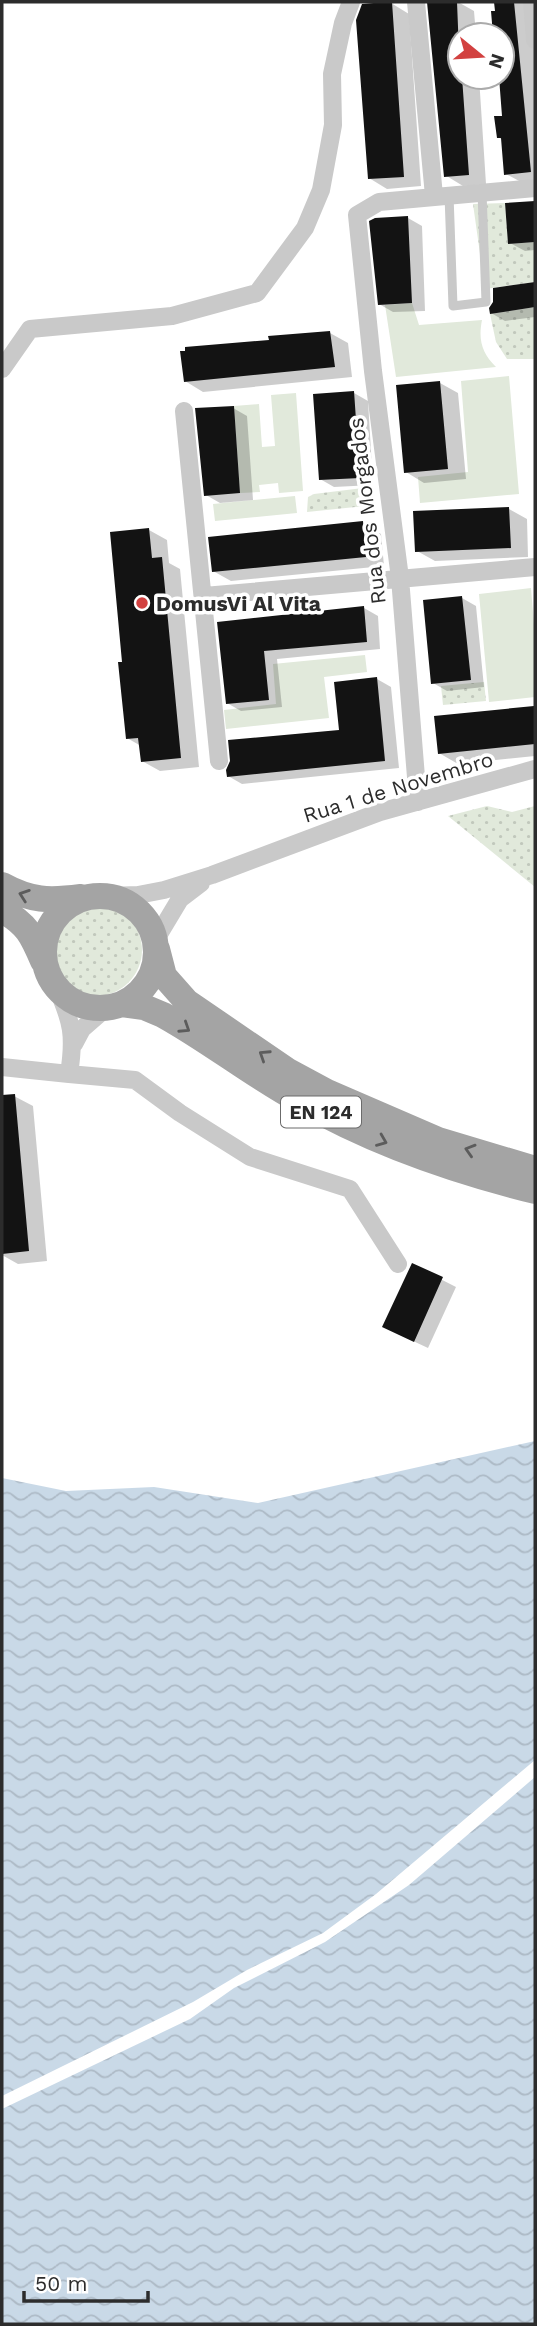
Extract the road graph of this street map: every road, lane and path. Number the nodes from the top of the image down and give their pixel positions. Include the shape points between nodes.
1 (351, 2) edge
2 (416, 2) edge
3 (532, 2) edge
4 (535, 40) edge
5 (535, 188) edge
6 (482, 192) junction
7 (441, 195) junction
8 (2, 369) edge
9 (184, 411) dead end
10 (535, 567) edge
11 (400, 578) junction
12 (204, 596) junction
13 (219, 761) dead end
14 (535, 769) edge
15 (418, 802) junction
16 (212, 875) junction
17 (2, 885) edge
18 (102, 895) junction
19 (2, 910) edge
20 (156, 944) junction
21 (52, 979) junction
22 (114, 1006) junction
23 (74, 1044) junction
24 (2, 1067) edge
25 (69, 1074) junction
26 (535, 1169) edge
27 (535, 1191) edge
28 (398, 1264) dead end

1 - 8 street via 332,74 333,125 321,190 305,228 257,293 172,316 30,329
2 - 7 street
3 - 4 street
5 - 6 street
6 - 7 street
6 - 7 lane via 486,302 453,306
7 - 11 street, Rua dos Morgados via 379,202 357,215
9 - 12 street
10 - 11 street
11 - 12 street
11 - 15 street, Rua dos Morgados
12 - 13 street
14 - 15 street, Rua 1 de Novembro
15 - 16 street, Rua 1 de Novembro
16 - 18 street via 138,895
16 - 20 street via 180,899
18 -> 17 main road via 52,901 33,899
18 - 20 main road, EN 124 via 139,910
18 - 21 main road via 80,899 53,920 44,954
19 - 21 main road via 32,935
20 - 22 main road via 155,966 148,982 136,995
26 -> 20 main road, EN 124 via 438,1140 288,1071 187,1002 164,976
21 - 22 main road, EN 124 via 71,1000 88,1007
21 - 23 street via 67,1011
22 - 23 street via 82,1029
22 -> 27 main road, EN 124 via 144,1007 163,1015 300,1102 356,1130 429,1160
23 - 25 street
24 - 25 street
25 - 28 street via 135,1080 250,1157 350,1189

